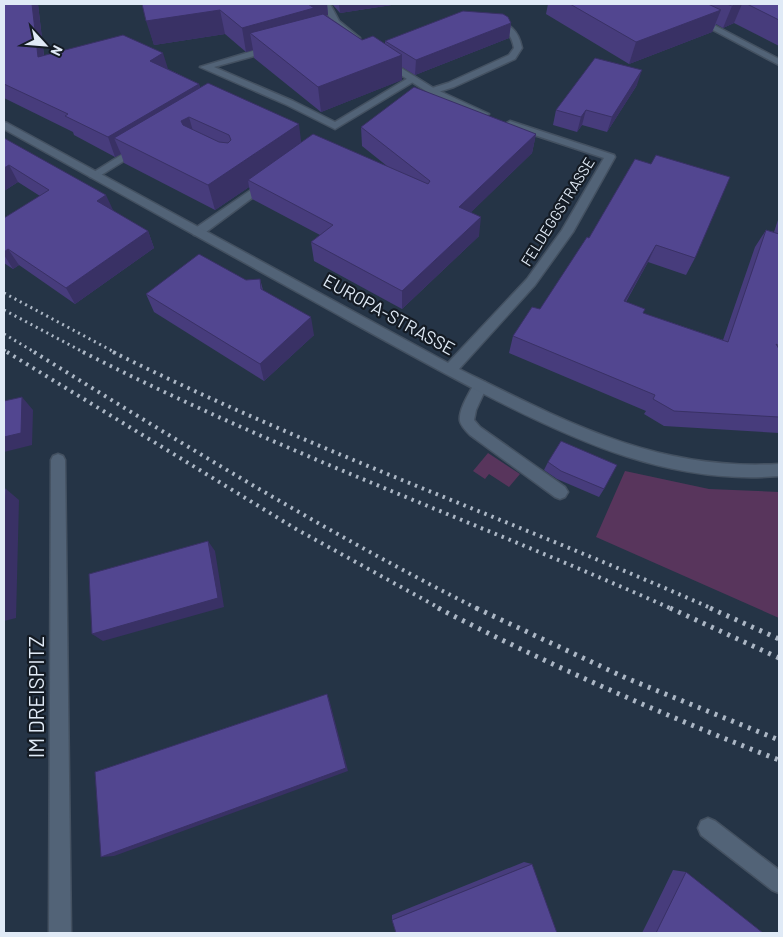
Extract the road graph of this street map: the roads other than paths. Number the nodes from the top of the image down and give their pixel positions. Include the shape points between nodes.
1 (326, 4) edge
2 (668, 4) edge
3 (484, 21) edge
4 (363, 44) edge
5 (279, 46) edge
6 (376, 54) edge
7 (779, 62) edge
8 (413, 79) junction
9 (432, 91) junction
10 (4, 125) edge
11 (149, 141) edge
12 (94, 175) junction
13 (266, 180) edge
14 (198, 232) junction
15 (450, 370) junction
16 (480, 386) junction
17 (58, 460) dead end
18 (779, 470) edge
19 (560, 492) dead end
20 (708, 828) dead end
21 (779, 884) edge
22 (60, 933) edge

1 - 4 street via 339,29
2 - 7 street
3 - 9 street via 506,25 516,36 518,48 512,56 452,85
5 - 8 street via 205,67 335,126
6 - 8 street, FELDEGGSTRASSE
8 - 9 street, FELDEGGSTRASSE
9 - 15 street, FELDEGGSTRASSE via 499,120 610,157 567,232 531,282
10 - 12 street, EUROPA-STRASSE
11 - 12 street
12 - 14 street, EUROPA-STRASSE
13 - 14 street
14 - 15 street, EUROPA-STRASSE
15 - 16 street, EUROPA-STRASSE
16 - 18 street, EUROPA-STRASSE via 542,417 648,457 745,472
16 - 19 street via 467,421 475,432
17 - 22 street, IM DREISPITZ
20 - 21 street

